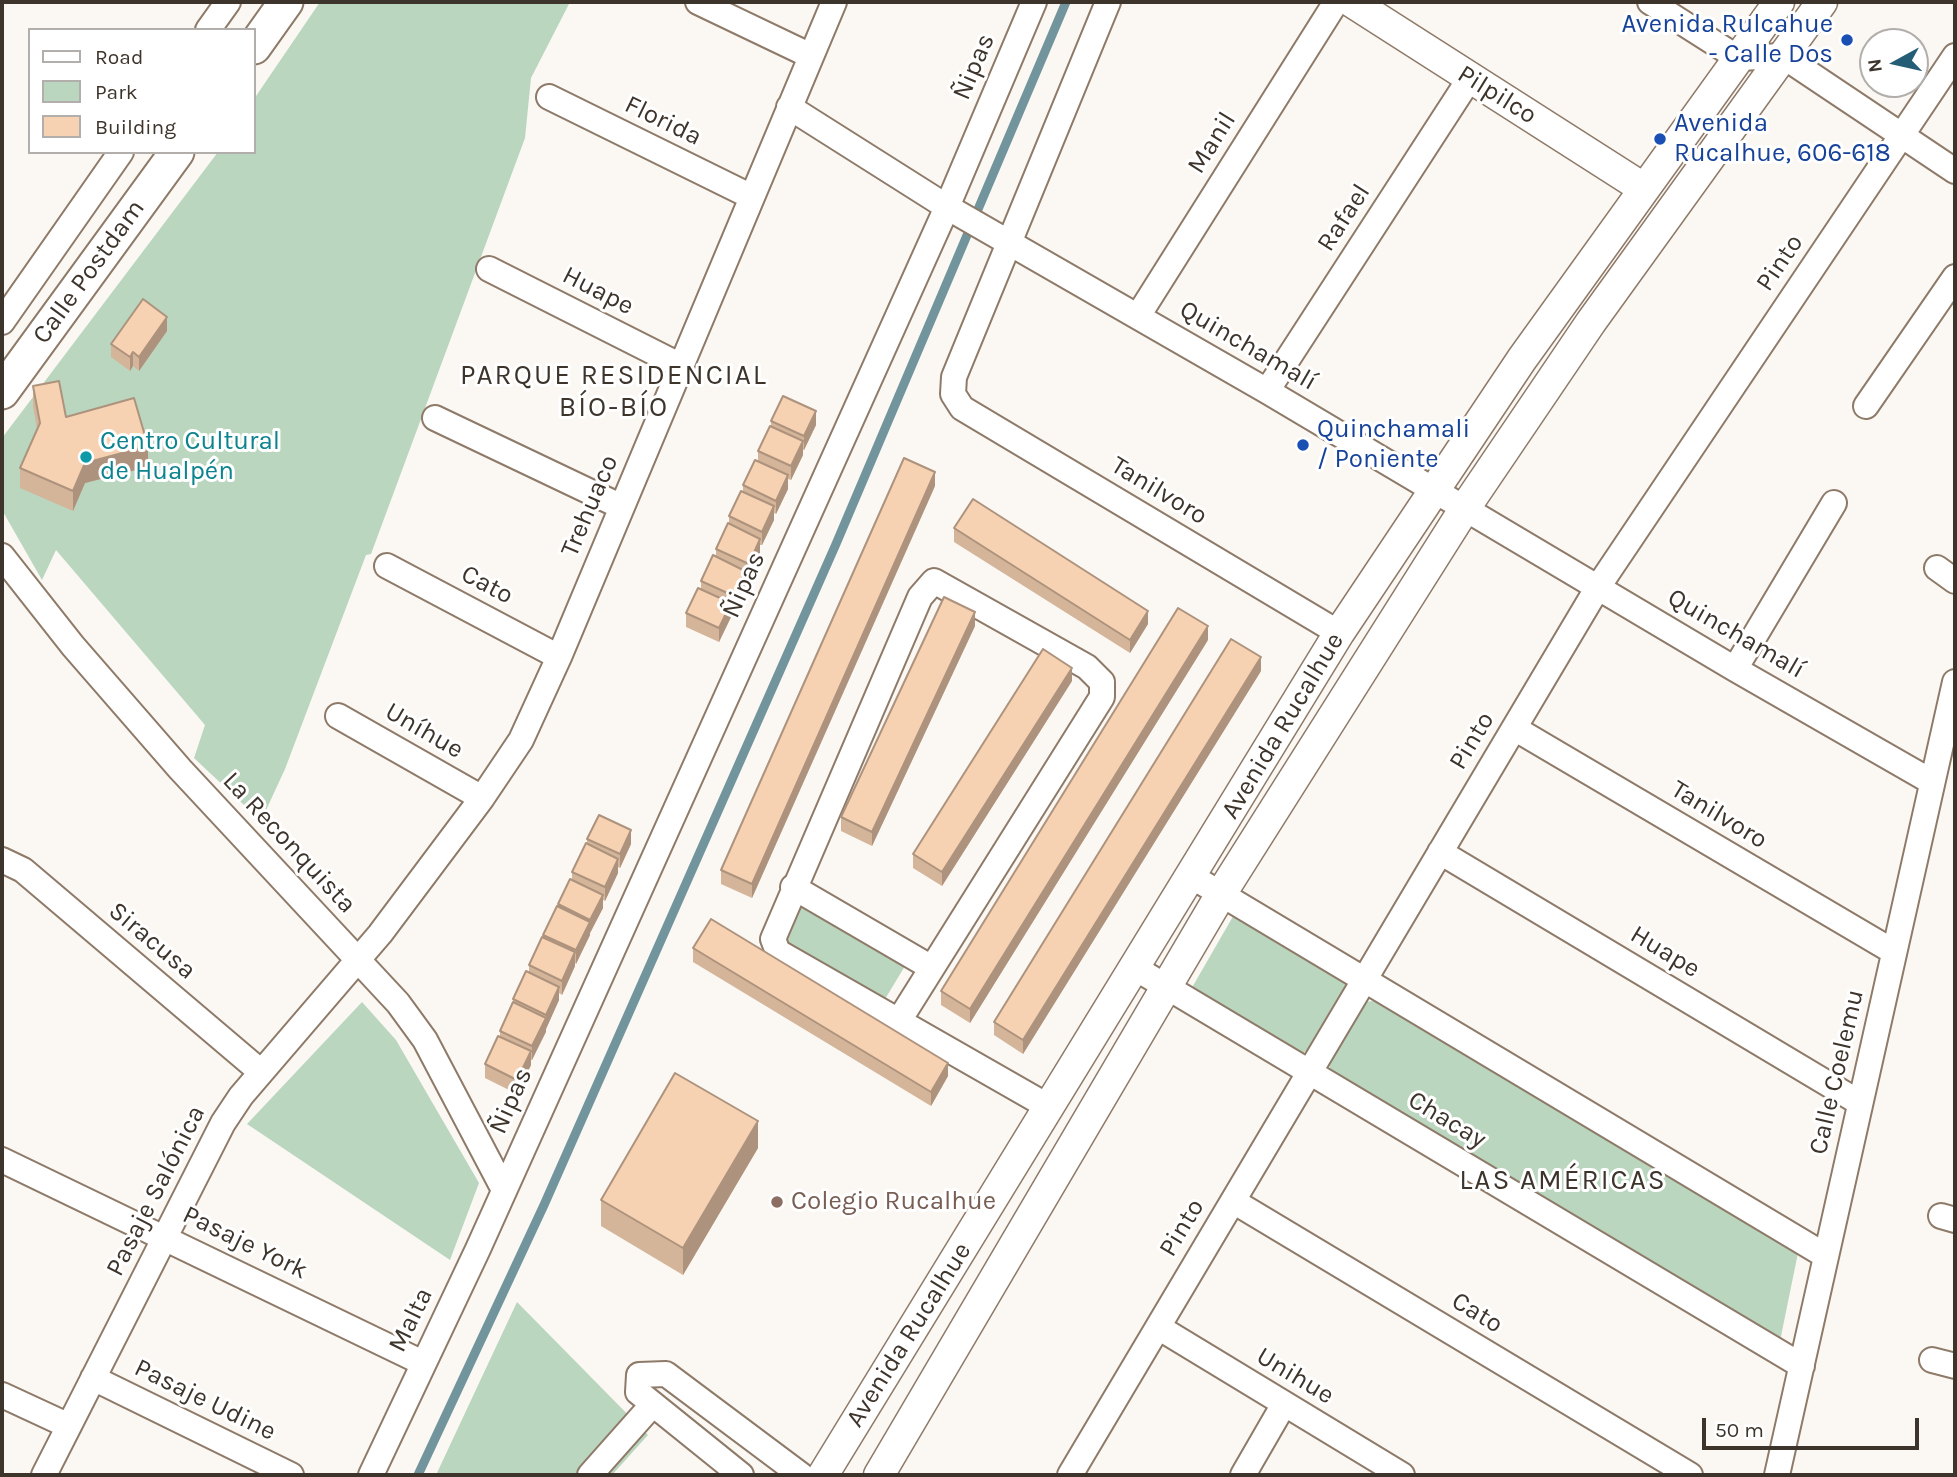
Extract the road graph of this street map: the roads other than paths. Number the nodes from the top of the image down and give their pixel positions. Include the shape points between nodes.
1 (228, 2) edge
2 (286, 2) edge
3 (698, 2) edge
4 (834, 2) edge
5 (1034, 2) edge
6 (1108, 2) edge
7 (1336, 2) edge
8 (1352, 2) edge
9 (1650, 2) edge
10 (1779, 2) edge
11 (1822, 2) edge
12 (209, 28) edge
13 (256, 44) edge
14 (811, 56) junction
15 (1783, 56) junction
16 (1955, 56) edge
17 (1738, 58) junction
18 (1470, 78) junction
19 (549, 97) dead end
20 (789, 107) junction
21 (1902, 135) junction
22 (120, 154) edge
23 (176, 154) edge
24 (1955, 171) edge
25 (1643, 188) junction
26 (752, 197) junction
27 (952, 210) junction
28 (1000, 237) junction
29 (489, 269) dead end
30 (1955, 277) edge
31 (1138, 316) junction
32 (2, 322) edge
33 (681, 366) junction
34 (1267, 391) junction
35 (2, 392) edge
36 (1866, 405) dead end
37 (435, 418) dead end
38 (1433, 491) junction
39 (1833, 503) dead end
40 (622, 508) junction
41 (1465, 508) junction
42 (2, 556) edge
43 (387, 566) dead end
44 (1598, 587) junction
45 (1339, 633) junction
46 (559, 657) junction
47 (1735, 669) junction
48 (1955, 682) edge
49 (338, 716) dead end
50 (1514, 728) junction
51 (1932, 782) junction
52 (482, 798) junction
53 (1440, 852) junction
54 (2, 860) edge
55 (1191, 876) junction
56 (793, 887) junction
57 (1221, 894) junction
58 (1894, 952) junction
59 (359, 960) junction
60 (932, 968) junction
61 (1135, 968) junction
62 (1364, 980) junction
63 (1165, 986) junction
64 (900, 1019) junction
65 (261, 1072) junction
66 (1310, 1073) junction
67 (1860, 1103) junction
68 (1049, 1107) junction
69 (2, 1160) edge
70 (504, 1190) junction
71 (1233, 1201) junction
72 (165, 1237) junction
73 (1826, 1256) junction
74 (1158, 1327) junction
75 (423, 1363) junction
76 (1802, 1366) junction
77 (93, 1378) junction
78 (2, 1395) edge
79 (653, 1404) junction
80 (1284, 1404) junction
81 (69, 1426) junction
82 (44, 1475) edge
83 (291, 1475) edge
84 (371, 1475) edge
85 (590, 1475) edge
86 (741, 1475) edge
87 (801, 1475) edge
88 (823, 1475) edge
89 (879, 1475) edge
90 (1070, 1475) edge
91 (1243, 1475) edge
92 (1402, 1475) edge
93 (1690, 1475) edge
94 (1777, 1475) edge

1 - 12 street
2 - 13 main road
3 - 14 street
4 - 14 street, Trehuaco
5 - 27 street, Ñipas
6 - 28 street
7 - 31 street, Manil
8 - 18 street, Pilpilco
9 - 17 street
10 - 17 street, Avenida Rucalhue
11 - 15 street, Avenida Rucalhue
14 - 20 street, Trehuaco
15 - 17 street
15 - 21 street
15 - 41 street, Avenida Rucalhue via 1591,322
16 - 21 street, Pinto
17 - 25 street, Avenida Rucalhue
18 - 25 street, Pilpilco
18 - 34 street, Rafael
19 - 26 street, Florida
20 - 26 street, Trehuaco
20 - 27 street, Quinchamalí
21 - 24 street
21 - 44 street, Pinto
22 - 32 street, Calle Postdam
23 - 35 main road, Calle Postdam
25 - 38 street, Avenida Rucalhue
26 - 33 street, Trehuaco
27 - 28 street, Quinchamalí
27 - 70 street, Ñipas
28 - 31 street, Quinchamalí
28 - 45 street, Tanilvoro via 954,377 953,394 962,408
29 - 33 street, Huape
30 - 36 street
31 - 34 street, Quinchamalí
33 - 40 street, Trehuaco
34 - 38 street, Quinchamalí
37 - 40 street
38 - 41 street, Quinchamalí
38 - 45 street, Avenida Rucalhue
39 - 47 street
40 - 46 street, Trehuaco
41 - 44 street, Quinchamalí
41 - 57 street, Avenida Rucalhue
42 - 59 street, La Reconquista via 180,769
43 - 46 street, Cato
44 - 47 street, Quinchamalí
44 - 50 street, Pinto
45 - 55 street, Avenida Rucalhue
46 - 52 street, Trehuaco via 521,740
47 - 51 street, Quinchamalí
48 - 51 street, Calle Coelemu
49 - 52 street, Uníhue
50 - 53 street, Pinto
50 - 58 street, Tanilvoro
51 - 58 street, Calle Coelemu
52 - 59 street, Trehuaco
53 - 62 street, Pinto
53 - 67 street, Huape
54 - 65 street, Siracusa via 23,870
55 - 57 street
55 - 61 street, Avenida Rucalhue
56 - 60 street
56 - 60 street via 920,597 934,581 1087,667 1102,682 1102,697
56 - 64 street via 774,939 778,952
57 - 62 street
57 - 63 street, Avenida Rucalhue
58 - 67 street, Calle Coelemu
59 - 65 street, Pasaje Salónica
59 - 70 street, La Reconquista via 425,1040
60 - 64 street
61 - 63 street, Chacay
61 - 68 street, Avenida Rucalhue
62 - 66 street, Pinto
62 - 73 street
63 - 66 street, Chacay
63 - 89 street, Avenida Rucalhue
64 - 68 street
65 - 72 street, Pasaje Salónica via 223,1123
66 - 71 street, Pinto
66 - 76 street, Chacay
67 - 73 street, Calle Coelemu
68 - 88 street, Avenida Rucalhue
69 - 72 street, Pasaje York
70 - 75 street, Malta
71 - 74 street, Pinto
71 - 93 street, Cato
72 - 75 street, Pasaje York
72 - 77 street, Pasaje Salónica
73 - 76 street, Calle Coelemu
74 - 80 street, Unihue
74 - 90 street, Pinto
75 - 84 street, Malta
76 - 94 street, Calle Coelemu
77 - 81 street, Pasaje Salónica
77 - 83 street, Pasaje Udine
78 - 81 street
79 - 85 street
79 - 86 street
79 - 87 street via 638,1392 639,1375 666,1374
80 - 91 street
80 - 92 street, Unihue
81 - 82 street, Pasaje Salónica

